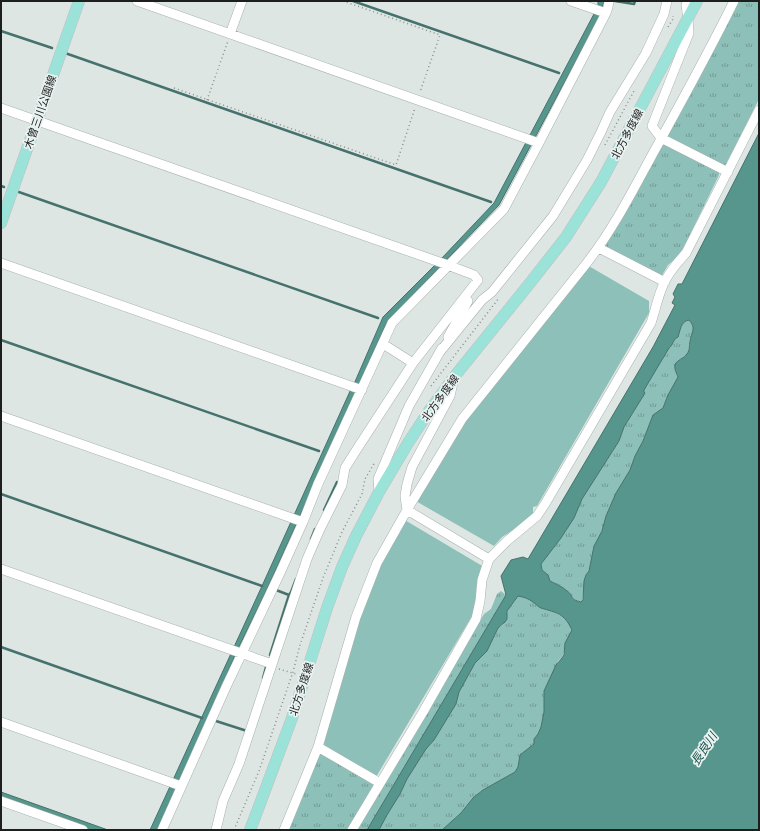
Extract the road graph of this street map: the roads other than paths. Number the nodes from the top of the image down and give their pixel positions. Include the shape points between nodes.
1 (79, 1) edge
2 (137, 1) edge
3 (242, 1) edge
4 (571, 1) edge
5 (609, 1) edge
6 (667, 1) edge
7 (687, 1) edge
8 (697, 1) edge
9 (734, 1) edge
10 (601, 12) junction
11 (688, 19) junction
12 (230, 34) junction
13 (1, 108) edge
14 (759, 110) edge
15 (37, 120) junction
16 (662, 138) junction
17 (534, 141) junction
18 (728, 172) junction
19 (1, 224) edge
20 (599, 248) junction
21 (1, 263) edge
22 (447, 265) junction
23 (478, 280) junction
24 (665, 282) junction
25 (383, 344) junction
26 (440, 353) junction
27 (413, 363) junction
28 (454, 377) junction
29 (358, 389) junction
30 (1, 416) edge
31 (379, 492) junction
32 (407, 510) junction
33 (298, 520) junction
34 (489, 559) junction
35 (1, 569) edge
36 (237, 652) junction
37 (272, 665) junction
38 (1, 722) edge
39 (318, 747) junction
40 (380, 783) junction
41 (177, 784) junction
42 (1, 801) edge
43 (83, 830) edge
44 (162, 830) edge
45 (216, 830) edge
46 (250, 830) edge
47 (284, 830) edge
48 (352, 830) edge

1 - 15 main road, 木曽三川公園線
2 - 12 street
3 - 12 street
4 - 10 street
5 - 10 street via 608,7
6 - 26 street via 664,14 646,53 610,112 587,160 553,216
7 - 11 street
8 - 11 main road, 北方多度線
9 - 16 street
10 - 17 street
11 - 16 street via 689,33 652,126
11 - 28 main road, 北方多度線 via 601,182 566,237
12 - 17 street
13 - 15 street
14 - 18 street
15 - 19 main road, 木曽三川公園線
15 - 22 street
16 - 18 street
16 - 20 street
17 - 22 street via 504,209
18 - 24 street via 686,253 671,270
20 - 24 street
20 - 32 street via 462,419
21 - 29 street
22 - 23 street via 474,275
22 - 25 street via 392,323
23 - 26 street
23 - 27 street
24 - 34 street via 651,323 545,504 537,516
25 - 27 street
25 - 29 street
26 - 31 street via 408,406 378,479
27 - 37 street via 345,468 342,485 307,559
28 - 31 main road, 北方多度線 via 408,443
28 - 32 street via 450,396 412,467 405,496
29 - 33 street via 318,484
30 - 33 street
31 - 46 main road, 北方多度線 via 342,567 292,718
32 - 34 street
32 - 39 street via 377,563 356,617
33 - 36 street
34 - 40 street via 482,580 476,619
35 - 36 street
36 - 37 street
36 - 41 street
37 - 45 street via 239,764 223,801
38 - 41 street
39 - 40 street
39 - 47 street
40 - 48 street
41 - 44 street
42 - 43 street

